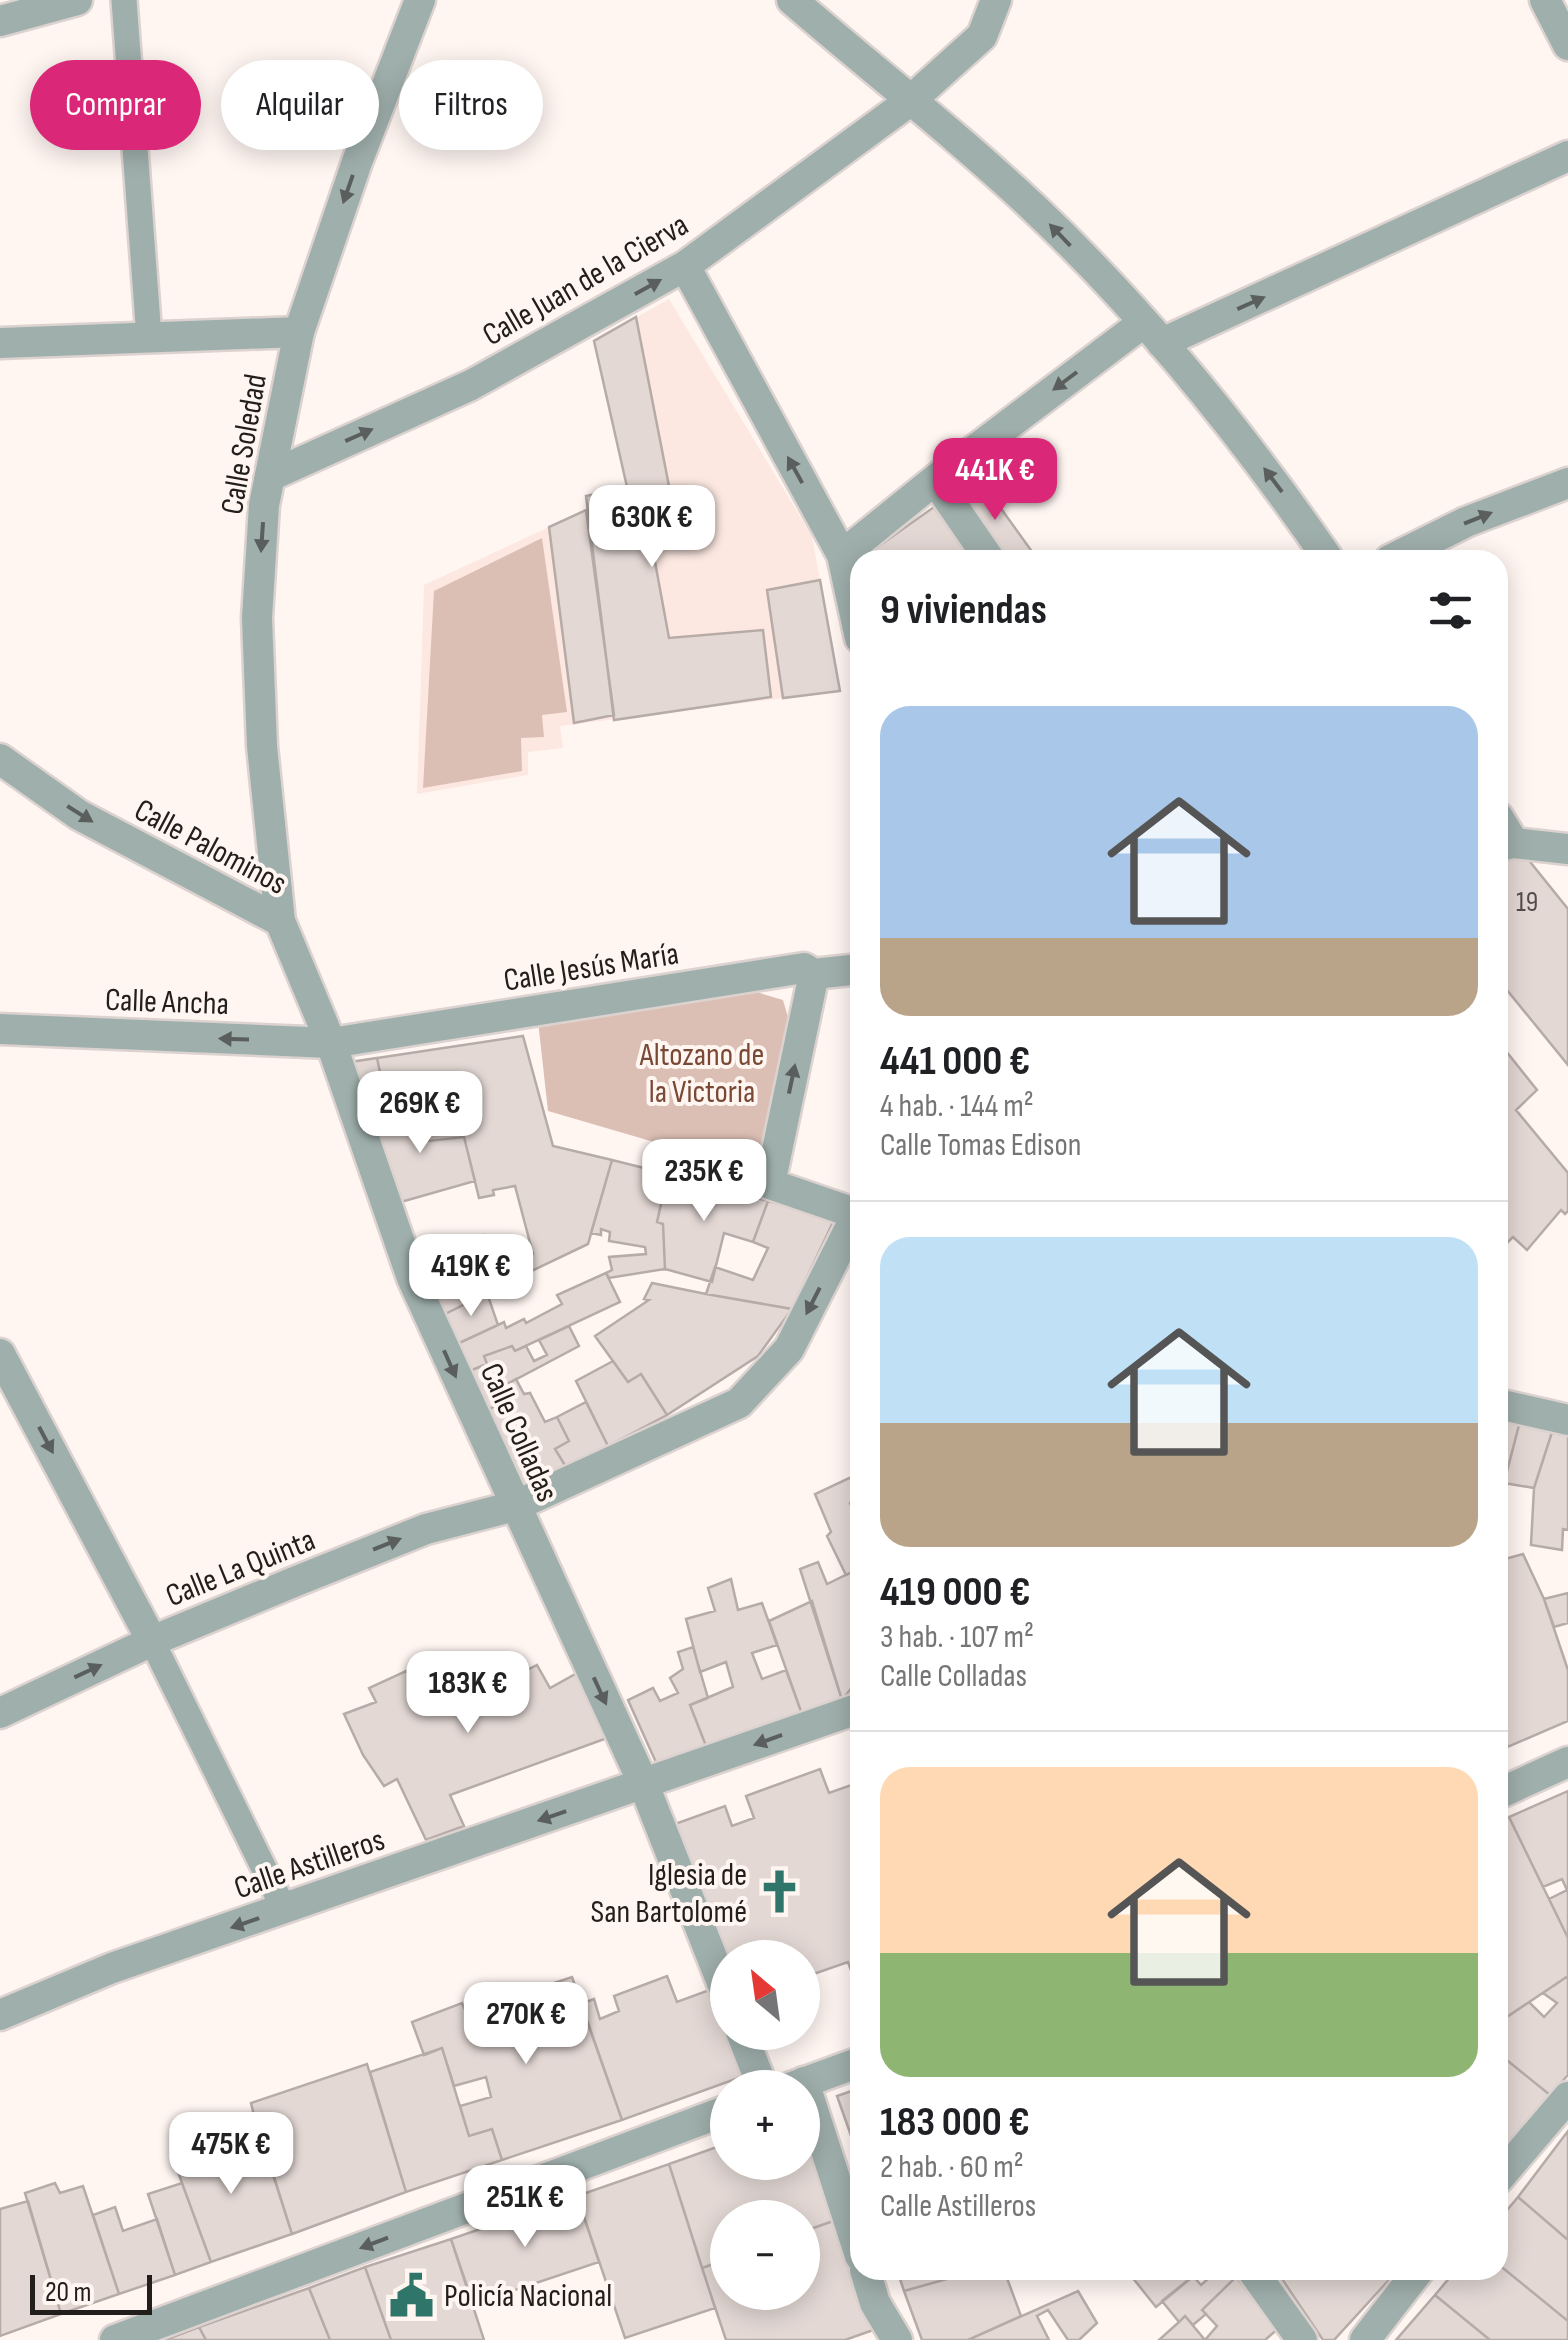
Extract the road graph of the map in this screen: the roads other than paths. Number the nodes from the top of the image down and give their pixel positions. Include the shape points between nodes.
1 (77, 0) edge
2 (124, 0) edge
3 (420, 0) edge
4 (792, 0) edge
5 (996, 0) edge
6 (1544, 0) edge
7 (0, 21) edge
8 (1568, 45) edge
9 (910, 102) junction
10 (1568, 156) edge
11 (685, 266) junction
12 (299, 332) junction
13 (1153, 333) junction
14 (150, 338) junction
15 (0, 344) edge
16 (270, 476) junction
17 (936, 480) junction
18 (1568, 483) edge
19 (983, 550) edge
20 (1322, 550) edge
21 (1410, 550) edge
22 (842, 556) junction
23 (850, 592) edge
24 (0, 759) edge
25 (1508, 837) edge
26 (1568, 849) edge
27 (280, 921) junction
28 (850, 970) edge
29 (814, 974) junction
30 (0, 1029) edge
31 (331, 1043) junction
32 (850, 1211) edge
33 (850, 1230) edge
34 (0, 1354) edge
35 (1508, 1406) edge
36 (1568, 1420) edge
37 (514, 1506) junction
38 (152, 1641) junction
39 (850, 1712) edge
40 (0, 1713) edge
41 (1568, 1762) edge
42 (644, 1785) junction
43 (1508, 1789) edge
44 (284, 1909) junction
45 (710, 1952) edge
46 (0, 2014) edge
47 (850, 2066) edge
48 (820, 2077) edge
49 (1568, 2097) edge
50 (710, 2117) edge
51 (820, 2147) edge
52 (1508, 2167) edge
53 (850, 2229) edge
54 (868, 2280) edge
55 (1259, 2280) edge
56 (1411, 2280) edge
57 (115, 2340) edge
58 (898, 2340) edge
59 (1302, 2340) edge
60 (1364, 2340) edge

1 - 7 street
2 - 14 street
3 -> 12 street, Calle Soledad
4 - 9 street
5 - 9 street, Calle Juan de la Cierva via 982,36
6 - 8 street
9 - 11 street, Calle Juan de la Cierva
13 -> 9 street via 1036,210
13 -> 10 street
16 -> 11 street, Calle Juan de la Cierva via 470,385
22 -> 11 street
12 - 14 street
12 - 16 street, Calle Soledad
13 -> 17 street
20 -> 13 street
14 - 15 street
16 -> 27 street, Calle Soledad via 257,618
17 - 19 street
17 - 22 street
21 -> 18 street
22 - 23 street
24 -> 27 street, Calle Palominos via 80,815
25 - 26 street
27 - 31 street, Calle Palominos
28 - 29 street, Calle Jesús María
29 - 31 street, Calle Jesús María via 804,968
32 -> 29 street via 770,1184
31 -> 30 street, Calle Ancha
31 -> 37 street, Calle Colladas via 412,1278
33 -> 37 street, Calle La Quinta via 789,1349 739,1402
34 -> 38 street
35 - 36 street
38 -> 37 street, Calle La Quinta via 426,1529
37 -> 42 street, Calle Colladas
40 -> 38 street, Calle La Quinta
38 - 44 street
39 -> 42 street, Calle Astilleros
41 - 43 street
42 -> 44 street, Calle Astilleros
42 - 45 street, Calle Colladas
44 -> 46 street, Calle Astilleros
47 - 48 street
49 - 52 street
50 -> 57 street
51 - 53 street
54 - 58 street
55 - 59 street
56 - 60 street

